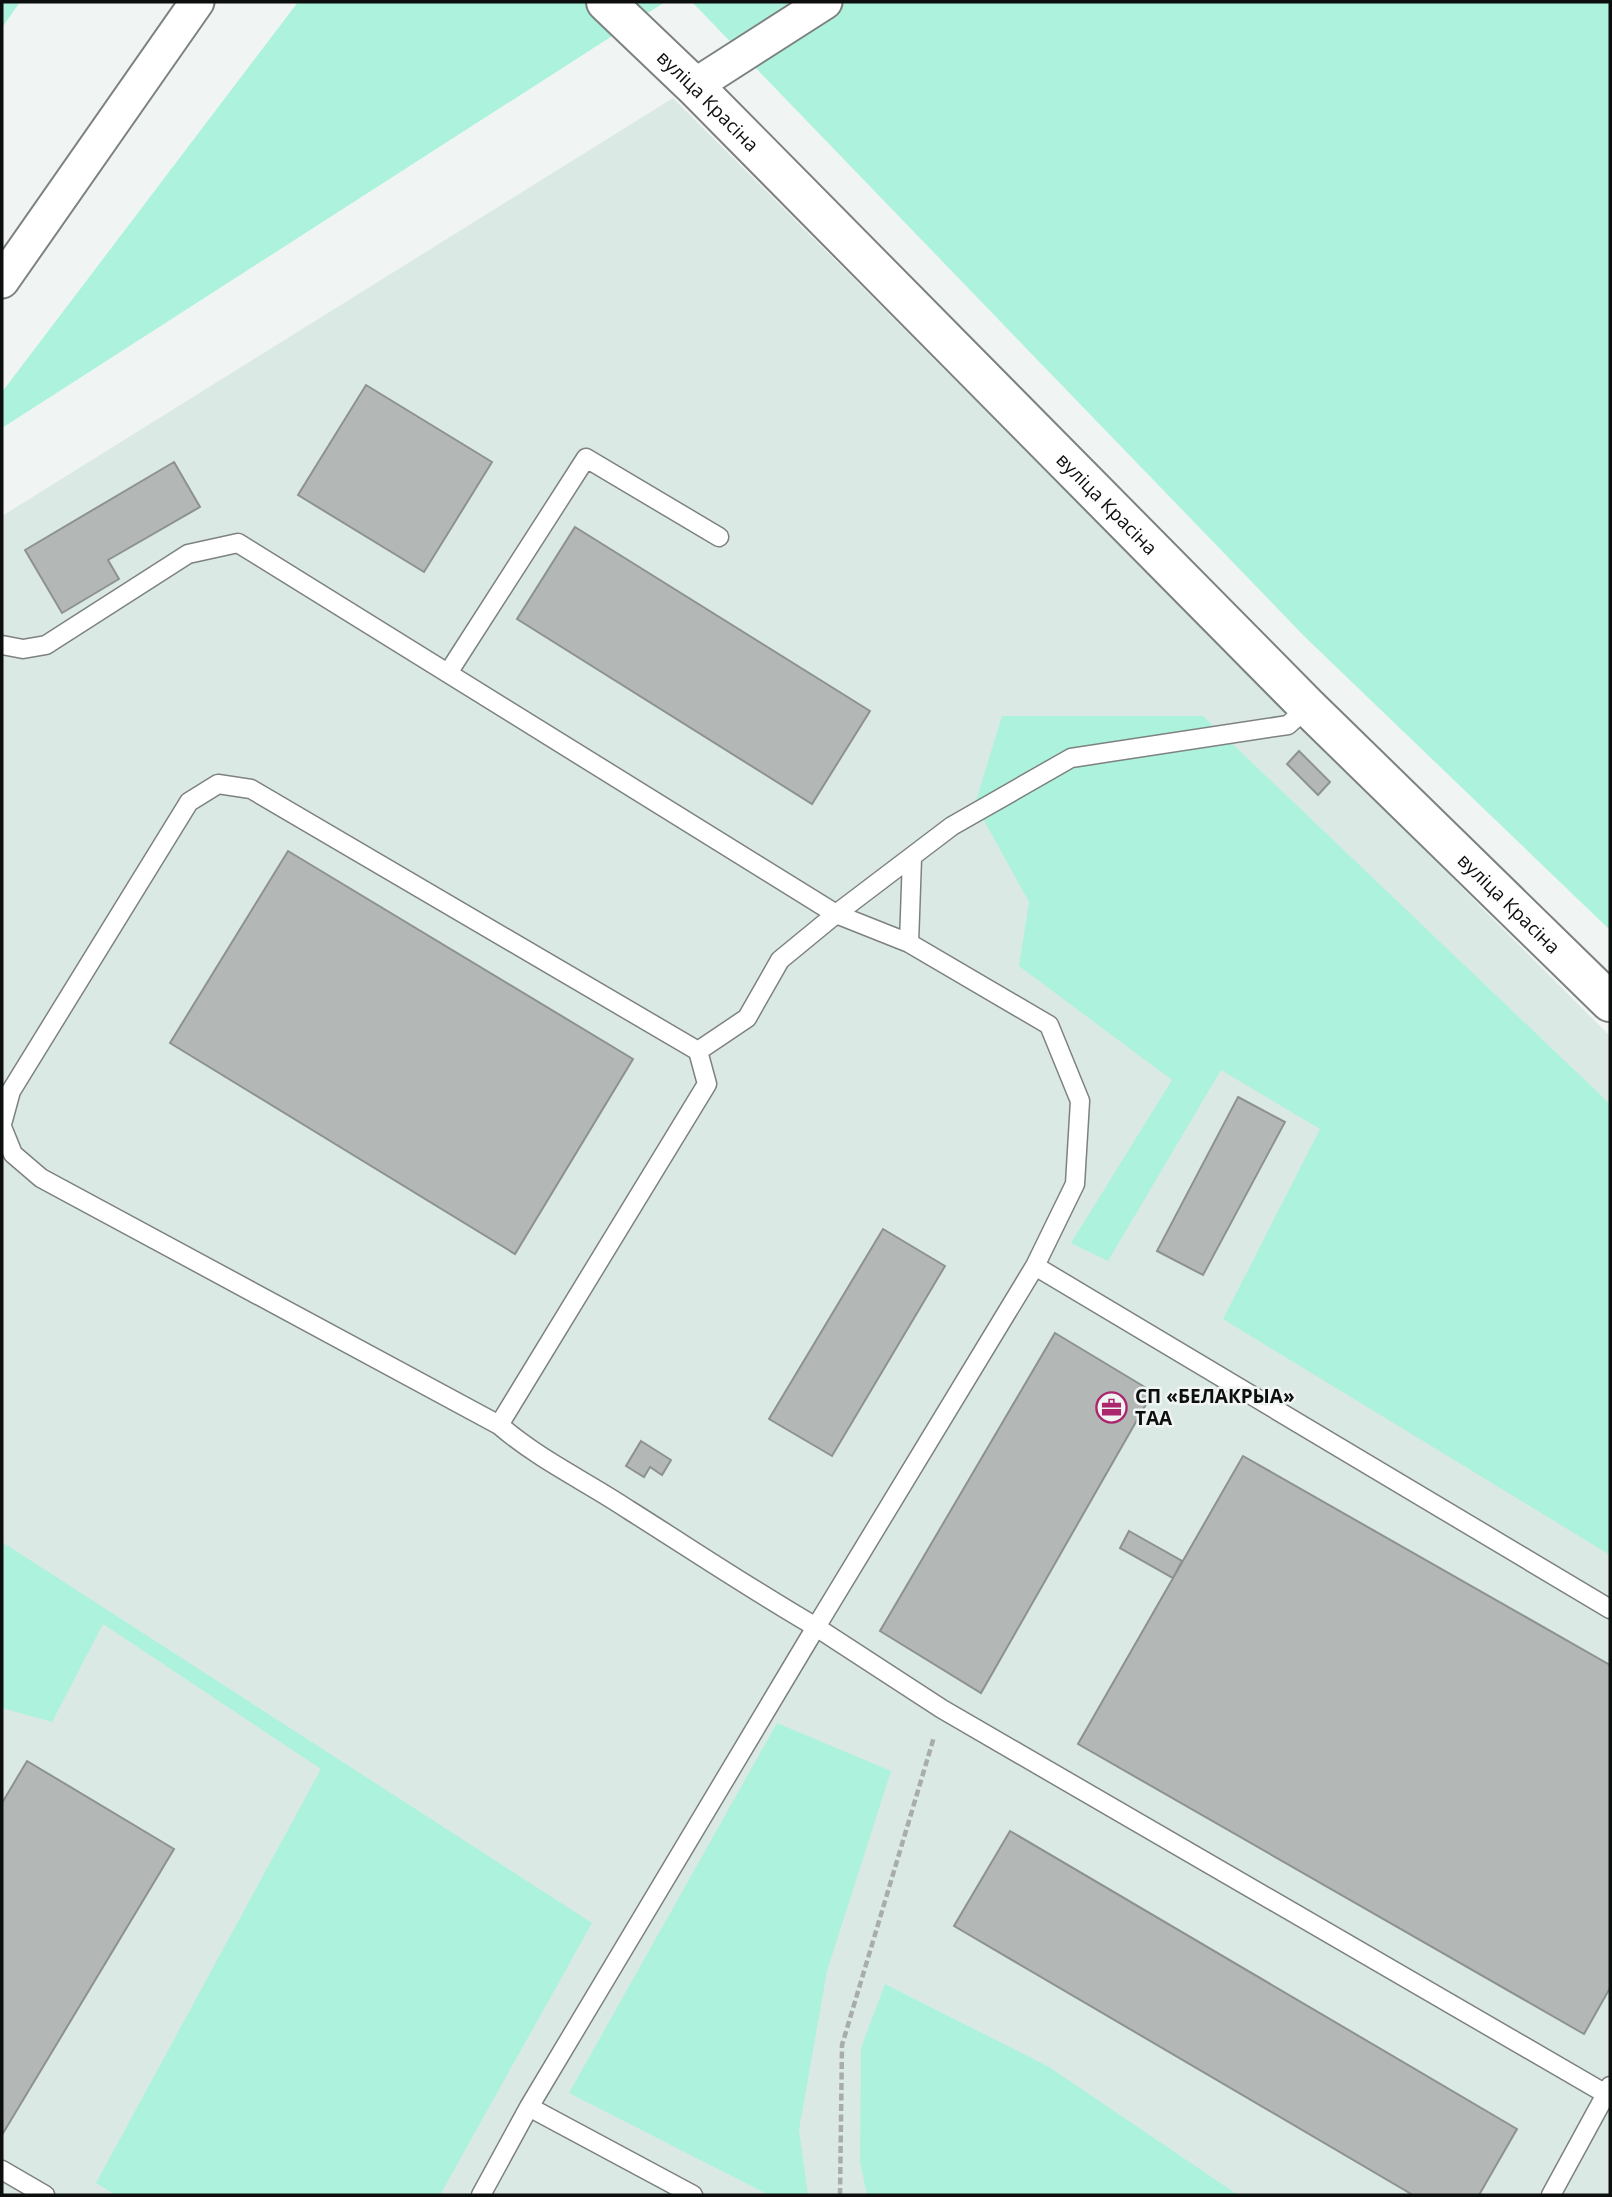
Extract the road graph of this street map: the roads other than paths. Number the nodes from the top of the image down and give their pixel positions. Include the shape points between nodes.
1 (197, 2) edge
2 (606, 2) edge
3 (825, 2) edge
4 (694, 86) junction
5 (2, 281) edge
6 (719, 537) dead end
7 (2, 645) edge
8 (449, 673) junction
9 (1308, 707) junction
10 (912, 858) junction
11 (836, 914) junction
12 (909, 943) junction
13 (1610, 1002) edge
14 (698, 1051) junction
15 (2, 1126) edge
16 (1035, 1266) junction
17 (499, 1425) junction
18 (1610, 1609) edge
19 (816, 1627) junction
20 (1608, 2090) edge
21 (529, 2107) junction
22 (2, 2170) edge
23 (45, 2195) edge
24 (481, 2195) edge
25 (693, 2195) edge
26 (1551, 2195) edge

1 - 5 street
2 - 4 street, вуліца Красіна
3 - 4 street
4 - 9 street, вуліца Красіна
6 - 8 lane via 586,458
7 - 8 lane via 23,649 46,645 188,554 238,543
8 - 11 lane
9 - 10 lane via 1288,725 1071,758 952,826
9 - 13 street, вуліца Красіна
10 - 11 lane
10 - 12 lane
11 - 12 lane
11 - 14 lane via 780,960 747,1018
12 - 16 lane via 1049,1025 1080,1101 1075,1185
14 - 15 lane via 251,789 218,784 189,802 11,1091
14 - 17 lane via 707,1084
15 - 17 lane via 13,1154 41,1178
16 - 18 lane
16 - 19 lane
17 - 19 lane via 531,1453
19 - 20 lane via 942,1709
19 - 21 lane
20 - 26 lane
21 - 24 lane
21 - 25 lane
22 - 23 lane

